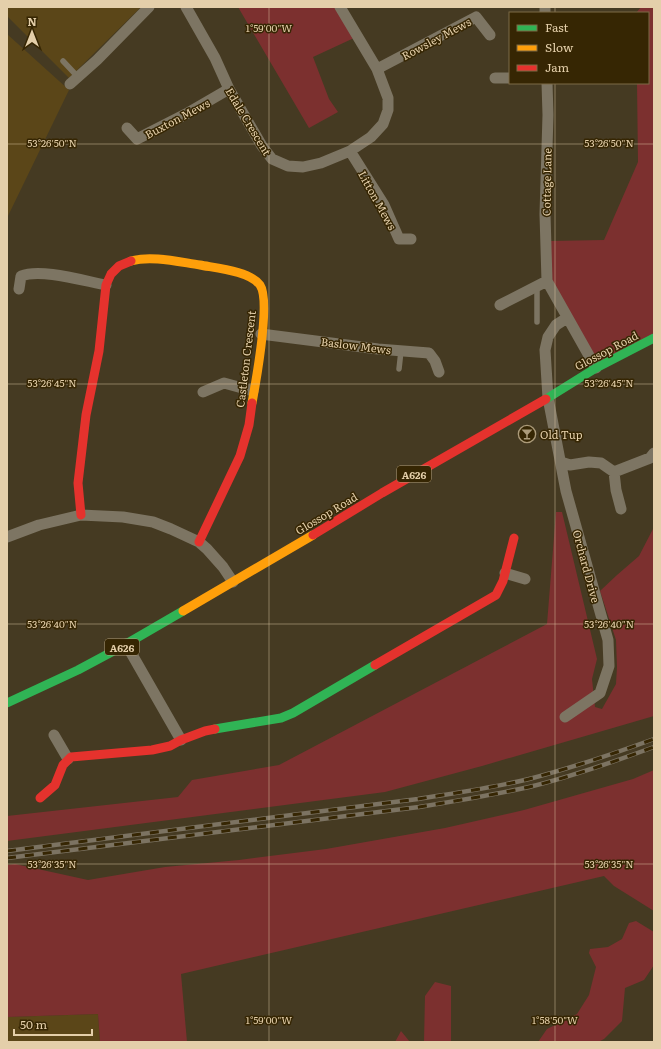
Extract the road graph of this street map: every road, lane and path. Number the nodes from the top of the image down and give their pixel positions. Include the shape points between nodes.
1 (149, 7) edge
2 (186, 7) edge
3 (340, 7) edge
4 (490, 35) dead end
5 (63, 62) dead end
6 (377, 69) junction
7 (495, 78) dead end
8 (509, 78) edge
9 (74, 81) joint
10 (547, 84) edge
11 (229, 89) junction
12 (127, 128) dead end
13 (350, 150) junction
14 (411, 239) dead end
15 (542, 284) junction
16 (106, 285) junction
17 (19, 289) dead end
18 (500, 304) dead end
19 (567, 318) junction
20 (537, 322) dead end
21 (261, 334) junction
22 (654, 338) edge
23 (401, 350) junction
24 (596, 368) junction
25 (399, 369) dead end
26 (439, 372) dead end
27 (253, 391) junction
28 (203, 392) dead end
29 (548, 398) junction
30 (654, 453) edge
31 (561, 462) junction
32 (614, 472) junction
33 (621, 509) dead end
34 (81, 515) junction
35 (7, 537) edge
36 (514, 538) dead end
37 (199, 542) junction
38 (505, 573) junction
39 (525, 579) dead end
40 (233, 582) junction
41 (126, 644) junction
42 (7, 703) edge
43 (565, 717) dead end
44 (54, 735) dead end
45 (181, 740) junction
46 (68, 759) junction
47 (40, 798) dead end

1 - 9 street
2 - 11 street, Edale Crescent
3 - 6 street, Edale Crescent
4 - 6 street, Rowsley Mews via 476,17
5 - 9 lane
6 - 13 street, Edale Crescent via 388,98 388,110 383,124 371,137
7 - 8 street
10 - 15 street, Cottage Lane
11 - 12 street, Buxton Mews via 137,139
11 - 13 street, Edale Crescent via 262,146 272,158 288,166 303,167 321,163
13 - 14 street, Litton Mews via 384,205 400,239
15 - 18 street
15 - 19 street, Cottage Lane
15 - 20 lane, Cottage Lane
16 - 17 street via 43,273 29,273 22,276
16 - 21 street, Castleton Crescent via 111,274 119,266 132,260 147,258 219,268 246,276 260,285 264,312
16 - 34 street, Castleton Crescent via 79,477
19 - 24 street, Cottage Lane
19 - 29 street via 556,325 548,336 545,350
21 - 23 street, Baslow Mews
21 - 27 street, Castleton Crescent
22 - 24 street, Glossop Road / A626
23 - 25 lane
23 - 26 street, Baslow Mews via 429,353
24 - 29 street, Glossop Road / A626
27 - 28 street via 224,383
27 - 37 street, Castleton Crescent via 249,425 240,456
29 - 31 street, Orchard Drive
29 - 40 street, Glossop Road / A626
30 - 32 street via 650,458
31 - 32 street via 570,465 601,463
31 - 43 street, Orchard Drive via 566,491 608,640 609,666 600,693
32 - 33 street
34 - 35 street via 39,525
34 - 37 street via 124,517 152,522
36 - 38 street
37 - 40 street via 208,549
38 - 39 street
38 - 45 street via 504,581 496,595 293,713 281,718 205,731
40 - 41 street, Glossop Road / A626
41 - 42 street, Glossop Road / A626
41 - 45 street
44 - 46 street
45 - 46 street via 170,746 152,750 75,756
46 - 47 street via 64,761 55,785

